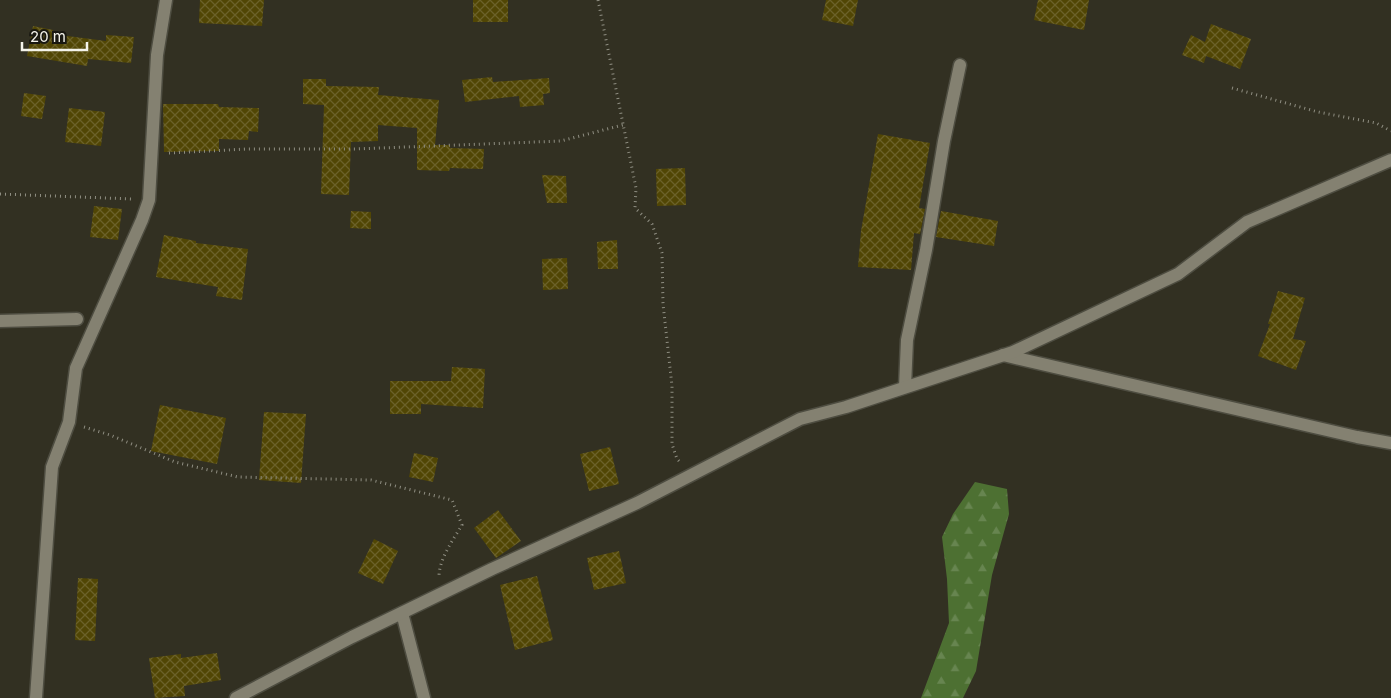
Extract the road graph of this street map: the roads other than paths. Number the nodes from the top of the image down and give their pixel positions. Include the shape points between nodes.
1 (166, 0) edge
2 (960, 65) dead end
3 (1391, 160) edge
4 (77, 319) dead end
5 (0, 321) edge
6 (1003, 355) junction
7 (905, 387) junction
8 (1391, 443) edge
9 (402, 613) junction
10 (36, 698) edge
11 (236, 698) edge
12 (424, 698) edge

1 - 10 street via 157,55 149,200 76,368 69,422 52,467
2 - 7 street via 907,340
3 - 6 street via 1247,222 1178,274
4 - 5 street
6 - 7 street
6 - 8 street
7 - 9 street via 800,419 637,503
9 - 11 street
9 - 12 street

